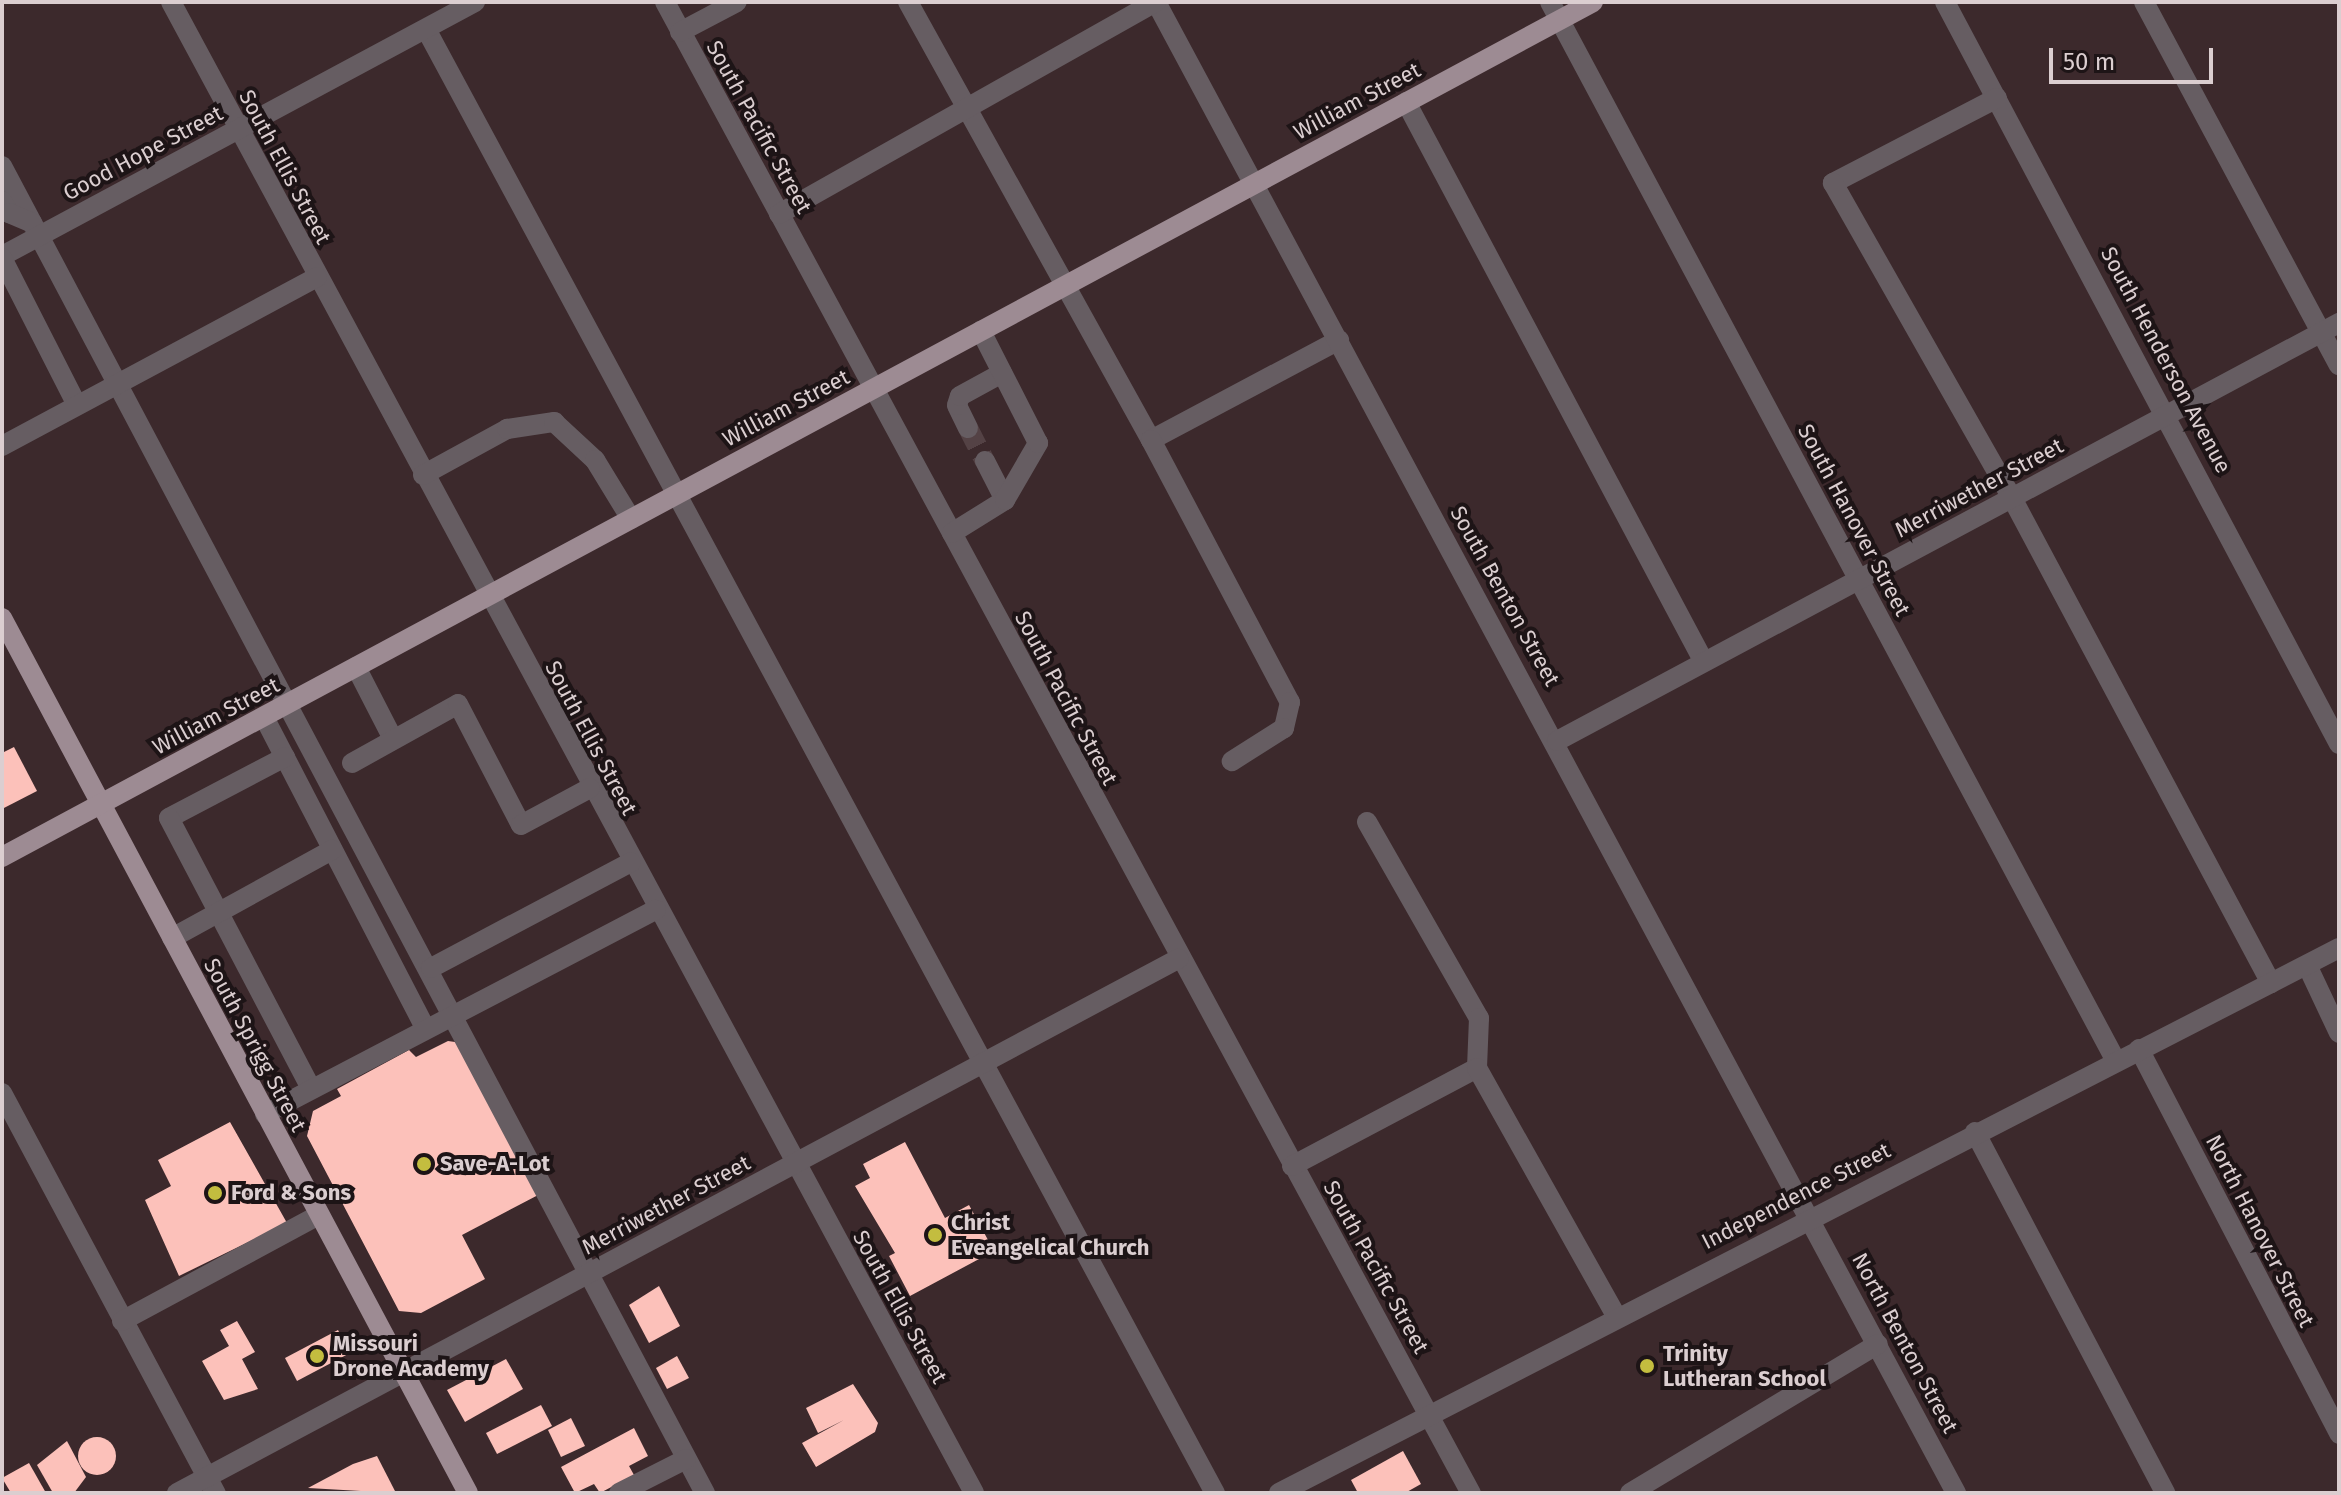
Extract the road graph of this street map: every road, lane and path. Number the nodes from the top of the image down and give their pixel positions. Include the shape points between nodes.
1 (171, 2) edge
2 (475, 2) edge
3 (665, 2) edge
4 (737, 2) edge
5 (908, 2) edge
6 (1156, 2) edge
7 (1593, 2) edge
8 (1945, 2) edge
9 (2144, 2) edge
10 (1555, 11) edge
11 (426, 29) junction
12 (680, 32) junction
13 (1997, 98) junction
14 (1406, 102) junction
15 (967, 110) junction
16 (238, 129) junction
17 (2, 166) edge
18 (1253, 184) junction
19 (2, 201) edge
20 (779, 214) junction
21 (36, 230) junction
22 (2, 257) edge
23 (317, 277) junction
24 (1067, 285) junction
25 (2330, 328) edge
26 (981, 331) junction
27 (1339, 340) junction
28 (2339, 365) edge
29 (1002, 373) junction
30 (117, 383) junction
31 (874, 388) junction
32 (77, 405) junction
33 (2169, 414) junction
34 (968, 428) tunnel mouth
35 (1151, 440) junction
36 (2, 446) edge
37 (985, 461) tunnel mouth
38 (423, 475) junction
39 (678, 494) junction
40 (2012, 498) junction
41 (1005, 500) junction
42 (631, 519) junction
43 (952, 533) junction
44 (1859, 580) junction
45 (487, 596) junction
46 (2, 618) edge
47 (1704, 662) junction
48 (356, 667) junction
49 (288, 704) junction
50 (264, 717) junction
51 (393, 739) junction
52 (1557, 741) junction
53 (2339, 744) edge
54 (285, 757) junction
55 (1232, 761) dead end
56 (352, 763) dead end
57 (590, 788) junction
58 (100, 805) junction
59 (1367, 822) dead end
60 (332, 850) junction
61 (2, 857) edge
62 (631, 862) junction
63 (656, 910) junction
64 (219, 912) junction
65 (172, 938) junction
66 (2339, 948) edge
67 (1178, 959) junction
68 (2307, 965) junction
69 (431, 968) junction
70 (2271, 983) junction
71 (456, 1013) junction
72 (425, 1027) junction
73 (2339, 1033) edge
74 (2139, 1049) junction
75 (2116, 1061) junction
76 (985, 1062) junction
77 (1477, 1068) junction
78 (311, 1089) junction
79 (2, 1093) edge
80 (265, 1114) junction
81 (1975, 1132) junction
82 (794, 1164) junction
83 (1292, 1166) junction
84 (1810, 1214) junction
85 (319, 1215) junction
86 (591, 1272) junction
87 (1616, 1316) junction
88 (122, 1321) junction
89 (1878, 1344) junction
90 (403, 1373) junction
91 (1429, 1414) junction
92 (2339, 1434) edge
93 (686, 1459) junction
94 (210, 1486) edge
95 (177, 1493) edge
96 (468, 1493) edge
97 (619, 1493) edge
98 (705, 1493) edge
99 (974, 1493) edge
100 (1215, 1493) edge
101 (1279, 1493) edge
102 (1471, 1493) edge
103 (1630, 1493) edge
104 (1956, 1493) edge
105 (2165, 1493) edge

1 - 16 street, South Ellis Street
2 - 11 street, Good Hope Street
3 - 12 street, South Pacific Street
4 - 12 street
5 - 15 street
6 - 15 street
6 - 18 street, South Benton Street
7 - 10 main road, William Street
8 - 13 street, South Henderson Avenue
9 - 25 street
10 - 14 main road, William Street
10 - 44 street, South Hanover Street
11 - 16 street, Good Hope Street
11 - 39 street
12 - 20 street, South Pacific Street
13 - 33 street, South Henderson Avenue
13 - 40 street via 1833,183
14 - 18 main road, William Street
14 - 47 street
15 - 20 street
15 - 24 street
16 - 21 street, Good Hope Street
16 - 23 street, South Ellis Street
17 - 21 street
18 - 24 main road, William Street
18 - 27 street, South Benton Street
19 - 21 street via 9,213
20 - 31 street, South Pacific Street
21 - 22 street, Good Hope Street
21 - 30 street
22 - 32 street
23 - 30 street
23 - 38 street, South Ellis Street
24 - 26 main road, William Street
24 - 35 street
25 - 28 street
25 - 33 street, Merriwether Street
26 - 29 street
26 - 31 main road, William Street
27 - 35 street
27 - 52 street, South Benton Street
29 - 34 street via 960,396 957,405
29 - 41 street via 1038,443
30 - 32 street
30 - 49 street
31 - 39 main road, William Street
31 - 43 street, South Pacific Street
32 - 36 street
33 - 40 street, Merriwether Street
33 - 53 street, South Henderson Avenue
35 - 55 street via 1290,702 1284,728
37 - 41 street
38 - 42 street via 507,429 554,422 595,460
38 - 45 street, South Ellis Street
39 - 42 main road, William Street
39 - 76 street
40 - 44 street, Merriwether Street
40 - 70 street
41 - 43 street
42 - 45 main road, William Street
43 - 67 street, South Pacific Street
44 - 47 street, Merriwether Street
44 - 75 street, South Hanover Street
45 - 48 main road, William Street
45 - 57 street, South Ellis Street
46 - 58 main road, South Sprigg Street
47 - 52 street, Merriwether Street
48 - 49 main road, William Street
48 - 51 street
49 - 50 main road, William Street
49 - 69 street
50 - 54 street
50 - 58 main road, William Street
51 - 56 street
51 - 57 street via 458,704 521,825
52 - 84 street, South Benton Street
54 - 60 street
54 - 64 street via 169,818
57 - 62 street, South Ellis Street
58 - 61 main road, William Street
58 - 65 main road, South Sprigg Street
59 - 77 street via 1479,1018
60 - 64 street
60 - 72 street
62 - 63 street, South Ellis Street
62 - 69 street
63 - 71 street
63 - 82 street, South Ellis Street
64 - 65 street
64 - 78 street
65 - 80 main road, South Sprigg Street
66 - 68 street, Independence Street
67 - 76 street, Merriwether Street
67 - 83 street, South Pacific Street
68 - 70 street, Independence Street
68 - 73 street
69 - 71 street
70 - 74 street, Independence Street
71 - 72 street
71 - 86 street
72 - 78 street
74 - 75 street, Independence Street
74 - 92 street, North Hanover Street
75 - 81 street, Independence Street
76 - 82 street, Merriwether Street
76 - 100 street
77 - 83 street
77 - 87 street
78 - 80 street
79 - 88 street
80 - 85 main road, South Sprigg Street
81 - 84 street, Independence Street
81 - 105 street
82 - 86 street, Merriwether Street
82 - 99 street, South Ellis Street
83 - 91 street, South Pacific Street
84 - 87 street, Independence Street
84 - 89 street, North Benton Street
85 - 88 street
85 - 90 main road, South Sprigg Street
86 - 90 street, Merriwether Street
86 - 93 street
87 - 91 street, Independence Street
88 - 94 street
89 - 103 street
89 - 104 street, North Benton Street
90 - 94 street, Merriwether Street
90 - 96 main road, South Sprigg Street
91 - 101 street, Independence Street
91 - 102 street, South Pacific Street
93 - 97 street
93 - 98 street
94 - 95 street, Merriwether Street

